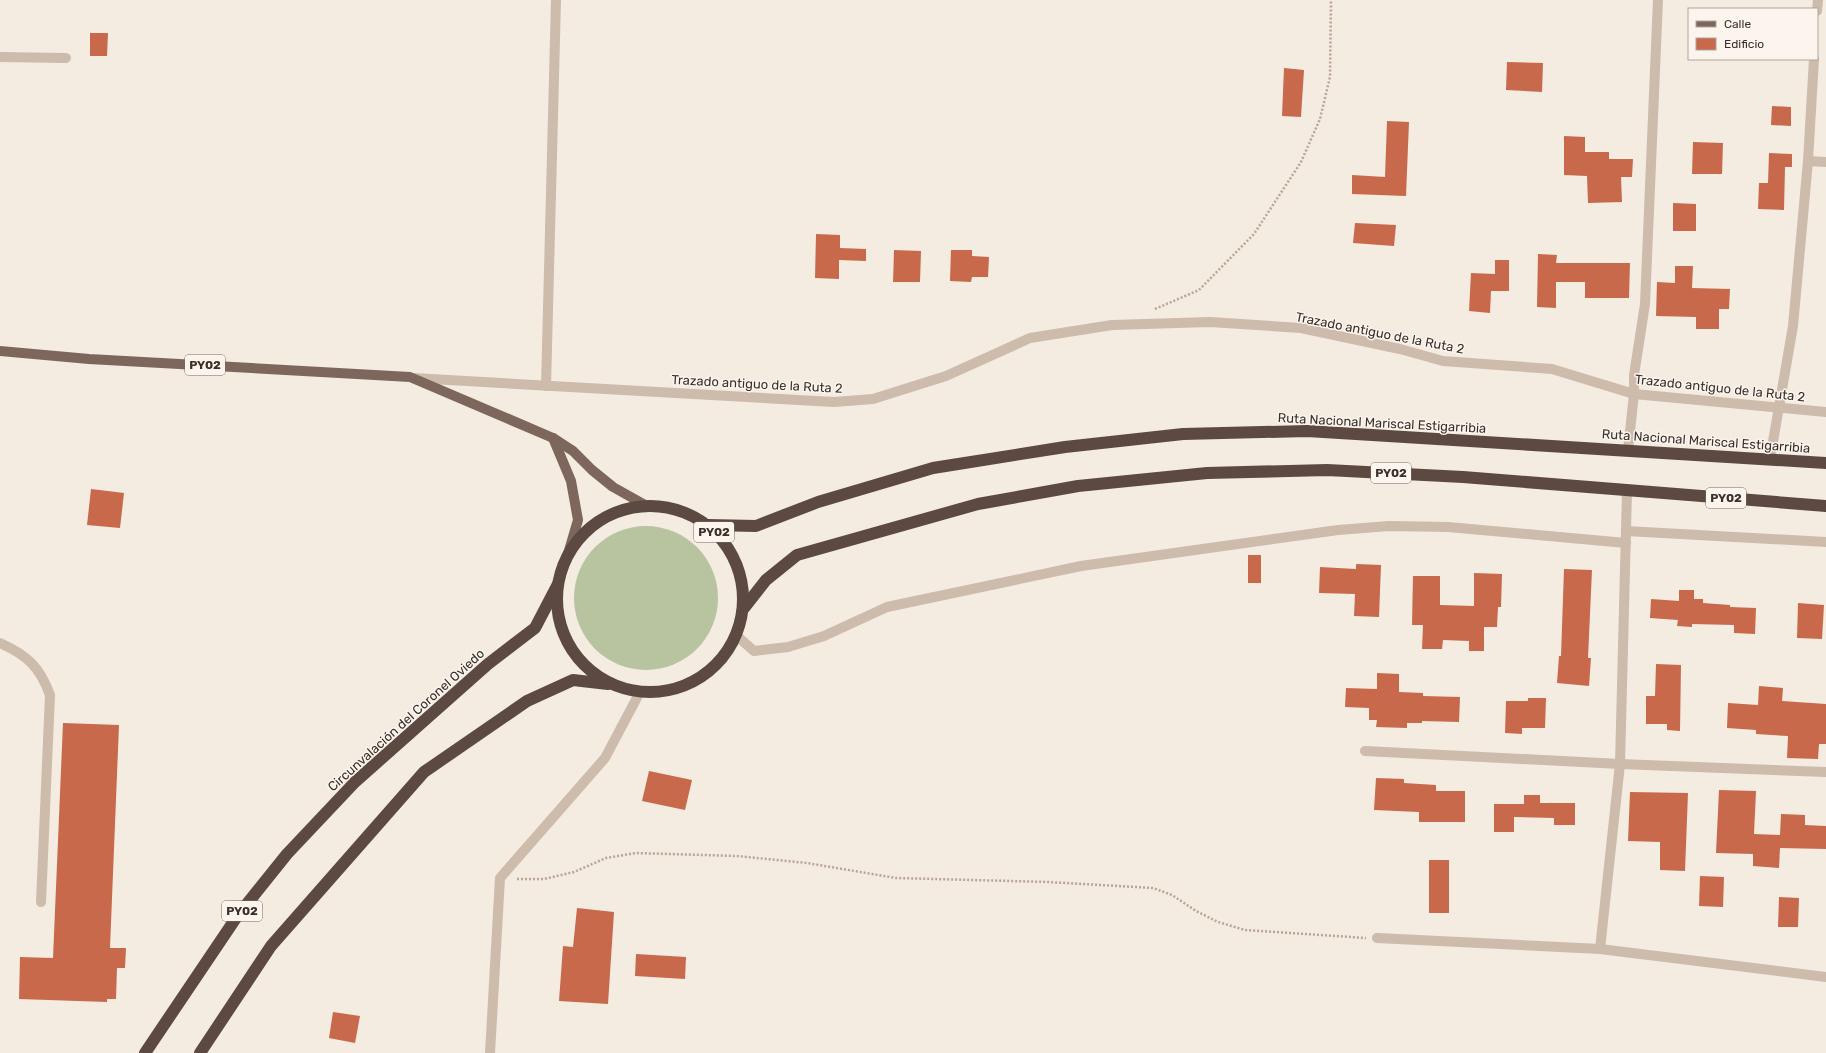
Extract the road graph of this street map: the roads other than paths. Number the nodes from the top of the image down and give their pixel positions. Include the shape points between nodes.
1 (556, 0) edge
2 (1658, 0) edge
3 (0, 57) edge
4 (66, 58) dead end
5 (1814, 60) edge
6 (1808, 161) junction
7 (1826, 162) edge
8 (0, 351) edge
9 (410, 378) junction
10 (546, 386) junction
11 (1634, 394) junction
12 (1779, 408) junction
13 (1826, 412) edge
14 (553, 438) junction
15 (1628, 450) junction
16 (1770, 459) junction
17 (1826, 463) edge
18 (1627, 491) junction
19 (647, 506) junction
20 (1826, 506) edge
21 (708, 525) junction
22 (1626, 531) junction
23 (1826, 542) edge
24 (1626, 543) junction
25 (568, 554) junction
26 (558, 584) junction
27 (744, 608) junction
28 (736, 636) junction
29 (0, 643) edge
30 (612, 684) junction
31 (640, 692) junction
32 (1365, 751) dead end
33 (1620, 764) junction
34 (1826, 772) edge
35 (41, 902) dead end
36 (1377, 938) road end
37 (1600, 950) junction
38 (1826, 978) edge
39 (145, 1053) edge
40 (200, 1053) edge
41 (490, 1053) edge

1 - 10 street
2 - 11 street via 1645,304 1634,375
3 - 4 street
5 - 6 street
6 - 7 street
6 - 12 street via 1793,326
8 - 9 main road, PY02 via 104,360
9 - 10 street, Trazado antiguo de la Ruta 2
9 - 14 main road, PY02
10 - 11 street, Trazado antiguo de la Ruta 2 via 834,402 873,399 946,376 1030,338 1112,325 1210,322 1300,328 1400,349 1443,361 1552,369
11 - 12 street, Trazado antiguo de la Ruta 2
11 - 15 street
12 - 13 street, Trazado antiguo de la Ruta 2
12 - 16 street
14 - 19 main road, PY02 via 573,451 613,487
14 - 25 main road, PY02 via 571,481 578,520
15 - 16 highway, Ruta Nacional Mariscal Estigarribia / PY02
15 - 21 highway, Ruta Nacional Mariscal Estigarribia / PY02 via 1307,431 1183,434 1065,447 933,468 818,502 756,526
16 - 17 highway, Ruta Nacional Mariscal Estigarribia / PY02
18 - 20 highway, PY02
18 - 22 street
18 - 27 highway, PY02 via 1463,477 1327,470 1207,473 1078,486 978,504 797,555 766,580
19 - 21 highway, PY02 via 679,510
19 - 25 highway, PY02 via 616,513 588,529
21 - 27 highway, PY02 via 729,548 742,577
22 - 23 street
22 - 24 street
24 - 28 street via 1448,527 1389,526 1338,530 1082,566 887,607 824,636 788,647 754,650
24 - 33 street
25 - 26 highway, PY02
26 - 30 highway, PY02 via 558,615 568,644 586,668
26 - 39 highway, Circunvalación del Coronel Oviedo / PY02 via 535,628 488,664 355,782 287,854 238,915
27 - 28 highway, PY02
28 - 31 highway, PY02 via 721,661 698,680 670,691
29 - 35 street via 29,659 44,678 50,695
30 - 31 highway, PY02
30 - 40 highway, PY02 via 573,680 527,701 424,772 271,946
31 - 41 street via 606,758 500,878
32 - 33 street
33 - 34 street
33 - 37 street
36 - 37 street
37 - 38 street

